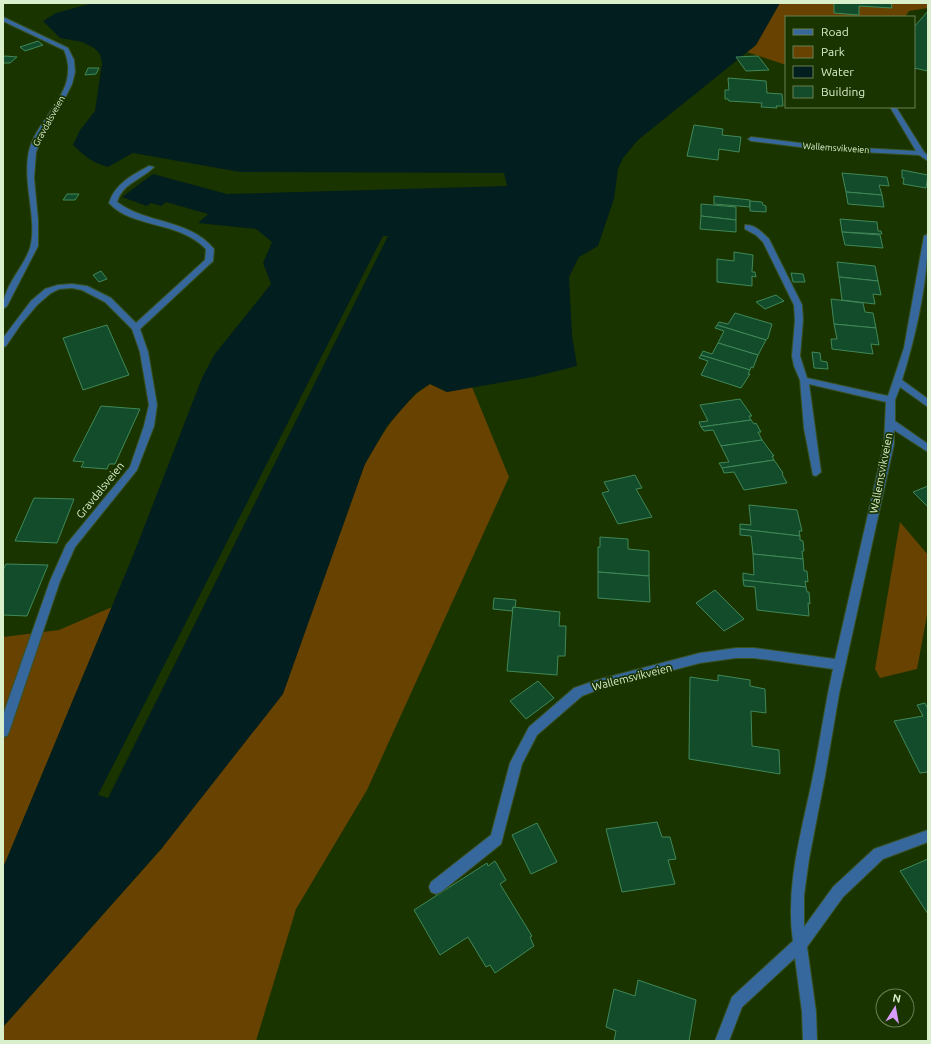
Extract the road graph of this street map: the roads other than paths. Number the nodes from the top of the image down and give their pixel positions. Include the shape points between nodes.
1 (3, 19) edge
2 (894, 108) edge
3 (751, 139) dead end
4 (921, 152) junction
5 (928, 159) edge
6 (151, 167) dead end
7 (748, 227) dead end
8 (928, 236) edge
9 (3, 306) edge
10 (136, 328) junction
11 (3, 344) edge
12 (804, 380) junction
13 (897, 381) junction
14 (891, 400) junction
15 (928, 404) edge
16 (890, 422) junction
17 (928, 450) edge
18 (816, 472) dead end
19 (840, 665) junction
20 (3, 732) edge
21 (928, 836) edge
22 (436, 887) dead end
23 (799, 945) junction
24 (722, 1041) edge
25 (810, 1041) edge

1 - 9 street, Gravdalsveien via 66,49 71,55 72,75 65,94 36,141 31,165 34,248
2 - 4 street
3 - 4 street, Wallemsvikveien via 824,148
4 - 5 street
6 - 10 street via 118,190 113,203 130,213 204,240 210,249 209,261
7 - 12 street via 760,233 766,240 798,305 796,356
8 - 13 street, Wallemsvikveien via 908,348
10 - 11 street, Gravdalsveien via 108,300 84,288 58,287 48,291 34,303
10 - 20 street, Gravdalsveien via 144,352 153,405 149,426 134,468 72,544 54,582
12 - 14 street
12 - 18 street
13 - 14 street, Wallemsvikveien
13 - 15 street
14 - 16 street, Wallemsvikveien
16 - 17 street, Wallemsvikveien
16 - 19 street, Wallemsvikveien via 889,444
19 - 22 street, Wallemsvikveien via 754,653 736,653 700,658 578,692 532,731 516,763 496,839
19 - 23 street, Wallemsvikveien via 802,859 797,895
21 - 23 street via 879,854 838,892
23 - 24 street via 737,1002
23 - 25 street, Wallemsvikveien via 809,1012

